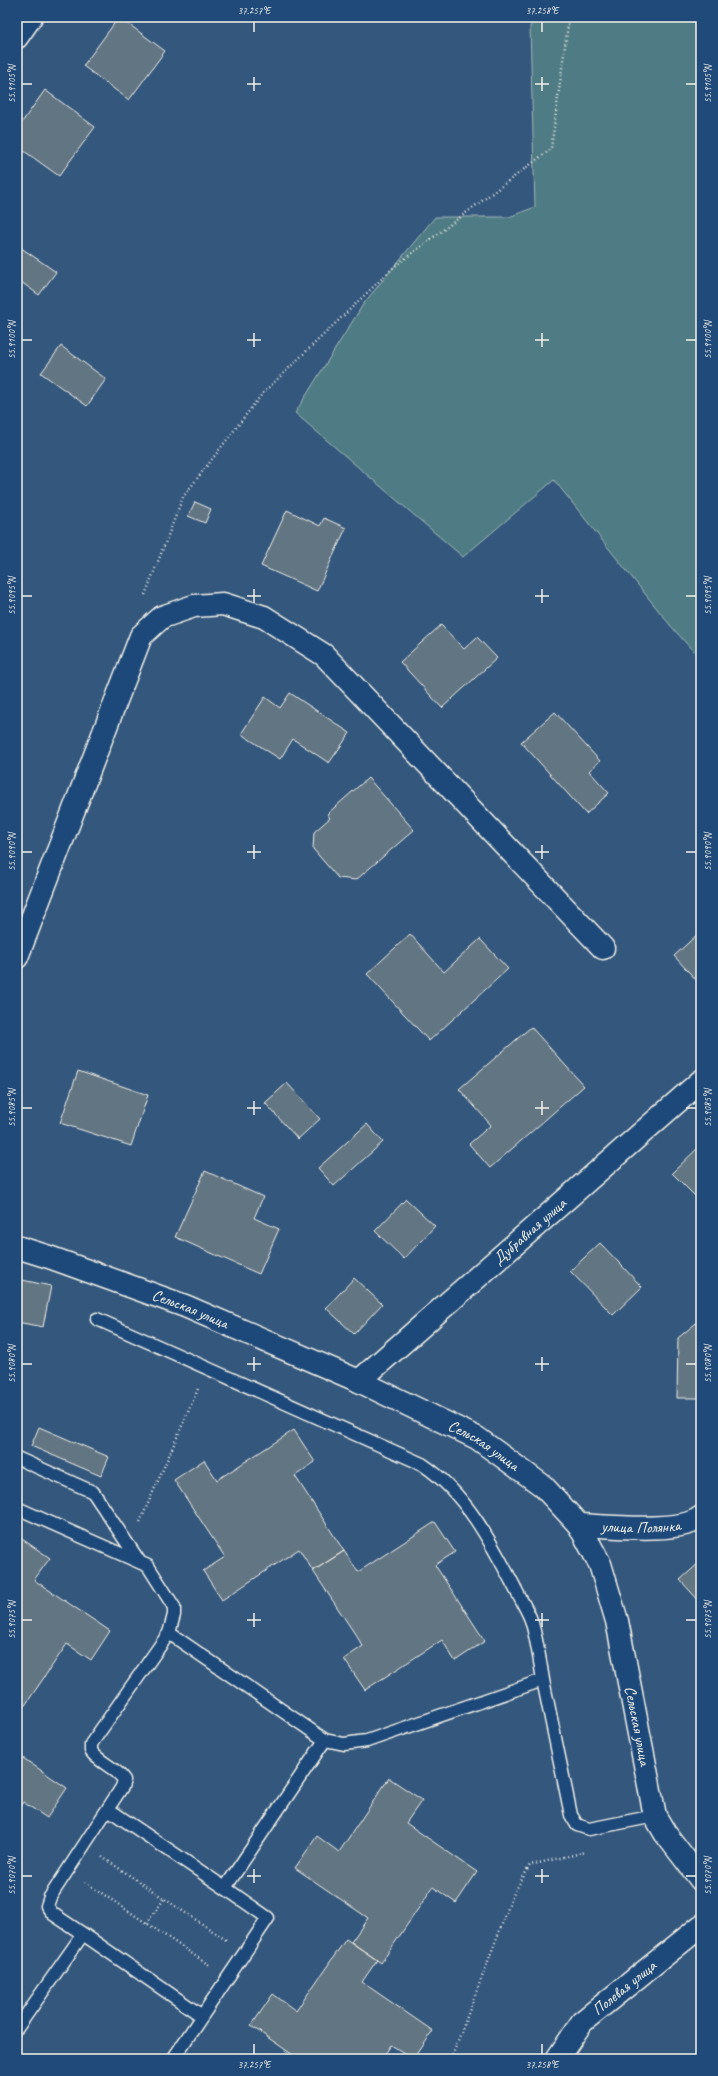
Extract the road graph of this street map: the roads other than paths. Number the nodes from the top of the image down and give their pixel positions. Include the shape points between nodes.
1 (31, 17) edge
2 (17, 37) edge
3 (603, 948) dead end
4 (17, 957) edge
5 (701, 1081) edge
6 (17, 1247) edge
7 (97, 1319) dead end
8 (359, 1382) junction
9 (17, 1458) edge
10 (17, 1508) edge
11 (701, 1517) edge
12 (579, 1525) junction
13 (140, 1561) junction
14 (169, 1633) junction
15 (543, 1680) junction
16 (325, 1740) junction
17 (108, 1809) junction
18 (655, 1816) junction
19 (701, 1880) edge
20 (225, 1888) junction
21 (701, 1926) edge
22 (82, 1934) junction
23 (202, 2016) junction
24 (17, 2028) edge
25 (173, 2059) edge
26 (557, 2059) edge

1 - 2 street
3 - 4 street via 324,655 264,617 223,604 194,606 162,617 141,636
5 - 8 street, Дубравная улица
6 - 8 street, Сельская улица via 185,1306
7 - 15 lane via 422,1464 439,1476 467,1509 500,1560 532,1622
8 - 12 street, Сельская улица via 478,1438 543,1486
9 - 13 lane via 93,1492
10 - 13 lane
11 - 12 street, улица Полянка via 695,1522 650,1528
12 - 18 street, Сельская улица via 600,1564 617,1621
13 - 14 lane via 154,1573 171,1600 174,1615
14 - 16 lane
14 - 17 lane via 91,1744 94,1756 120,1774 124,1780
15 - 16 lane via 367,1741 344,1744
15 - 18 lane via 571,1815 577,1825 588,1829
16 - 20 lane
17 - 20 lane
17 - 22 lane via 50,1897 47,1906 53,1914
18 - 19 street, Сельская улица
20 - 23 lane via 268,1918
21 - 26 street, Полевая улица via 582,2022
22 - 23 lane
22 - 24 lane
23 - 25 lane

